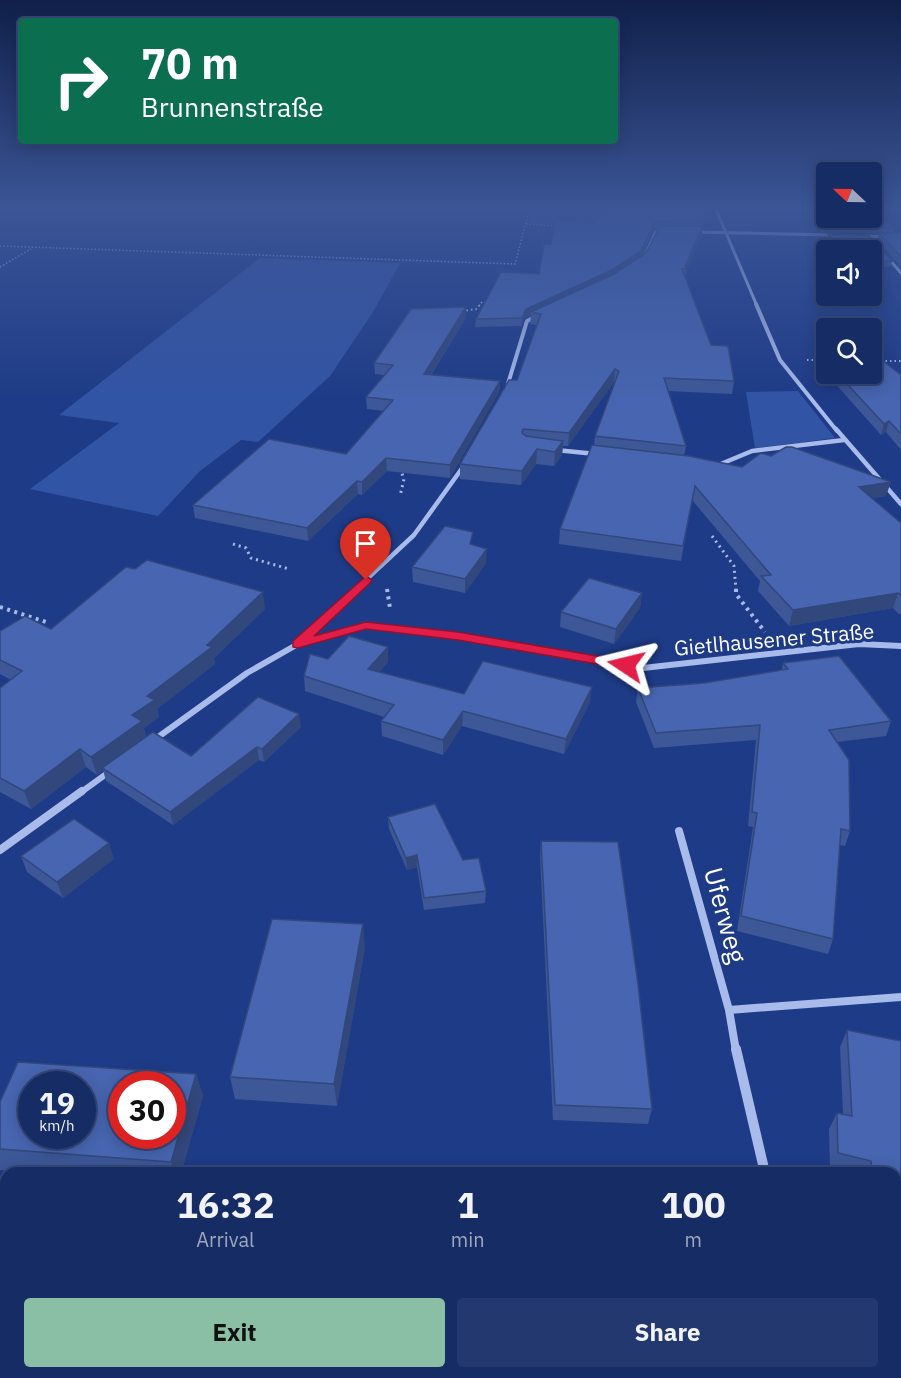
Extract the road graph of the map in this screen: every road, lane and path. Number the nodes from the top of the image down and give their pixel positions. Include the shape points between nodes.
1 (743, 271) edge
2 (493, 302) edge
3 (544, 313) edge
4 (457, 315) edge
5 (882, 361) edge
6 (901, 361) edge
7 (505, 391) edge
8 (844, 440) junction
9 (548, 449) edge
10 (603, 455) edge
11 (468, 460) edge
12 (391, 464) edge
13 (711, 468) edge
14 (400, 496) dead end
15 (901, 504) edge
16 (712, 536) dead end
17 (233, 544) dead end
18 (383, 564) junction
19 (289, 569) dead end
20 (0, 607) edge
21 (46, 622) dead end
22 (393, 628) junction
23 (298, 644) junction
24 (901, 646) edge
25 (781, 653) junction
26 (144, 747) edge
27 (117, 766) edge
28 (679, 831) dead end
29 (0, 850) edge
30 (901, 997) edge
31 (729, 1010) junction
32 (764, 1167) edge

1 - 8 street via 780,360
2 - 4 path via 482,302 477,309 464,309
3 - 7 street via 527,321
5 - 6 path
8 - 13 street via 752,451
8 - 15 street
9 - 10 street
11 - 18 street via 414,535
12 - 14 path via 400,466 404,479
16 - 25 path via 734,566 736,594
17 - 19 path via 246,548 251,558
18 - 22 path
18 - 23 street
20 - 21 path
22 - 23 street, Gietlhausener Straße via 366,626
22 - 25 street, Gietlhausener Straße via 643,668
23 - 26 street, Gietlhausener Straße via 247,673
24 - 25 street, Gietlhausener Straße via 859,644
27 - 29 street
28 - 31 street, Uferweg
30 - 31 street
31 - 32 street, Uferweg

